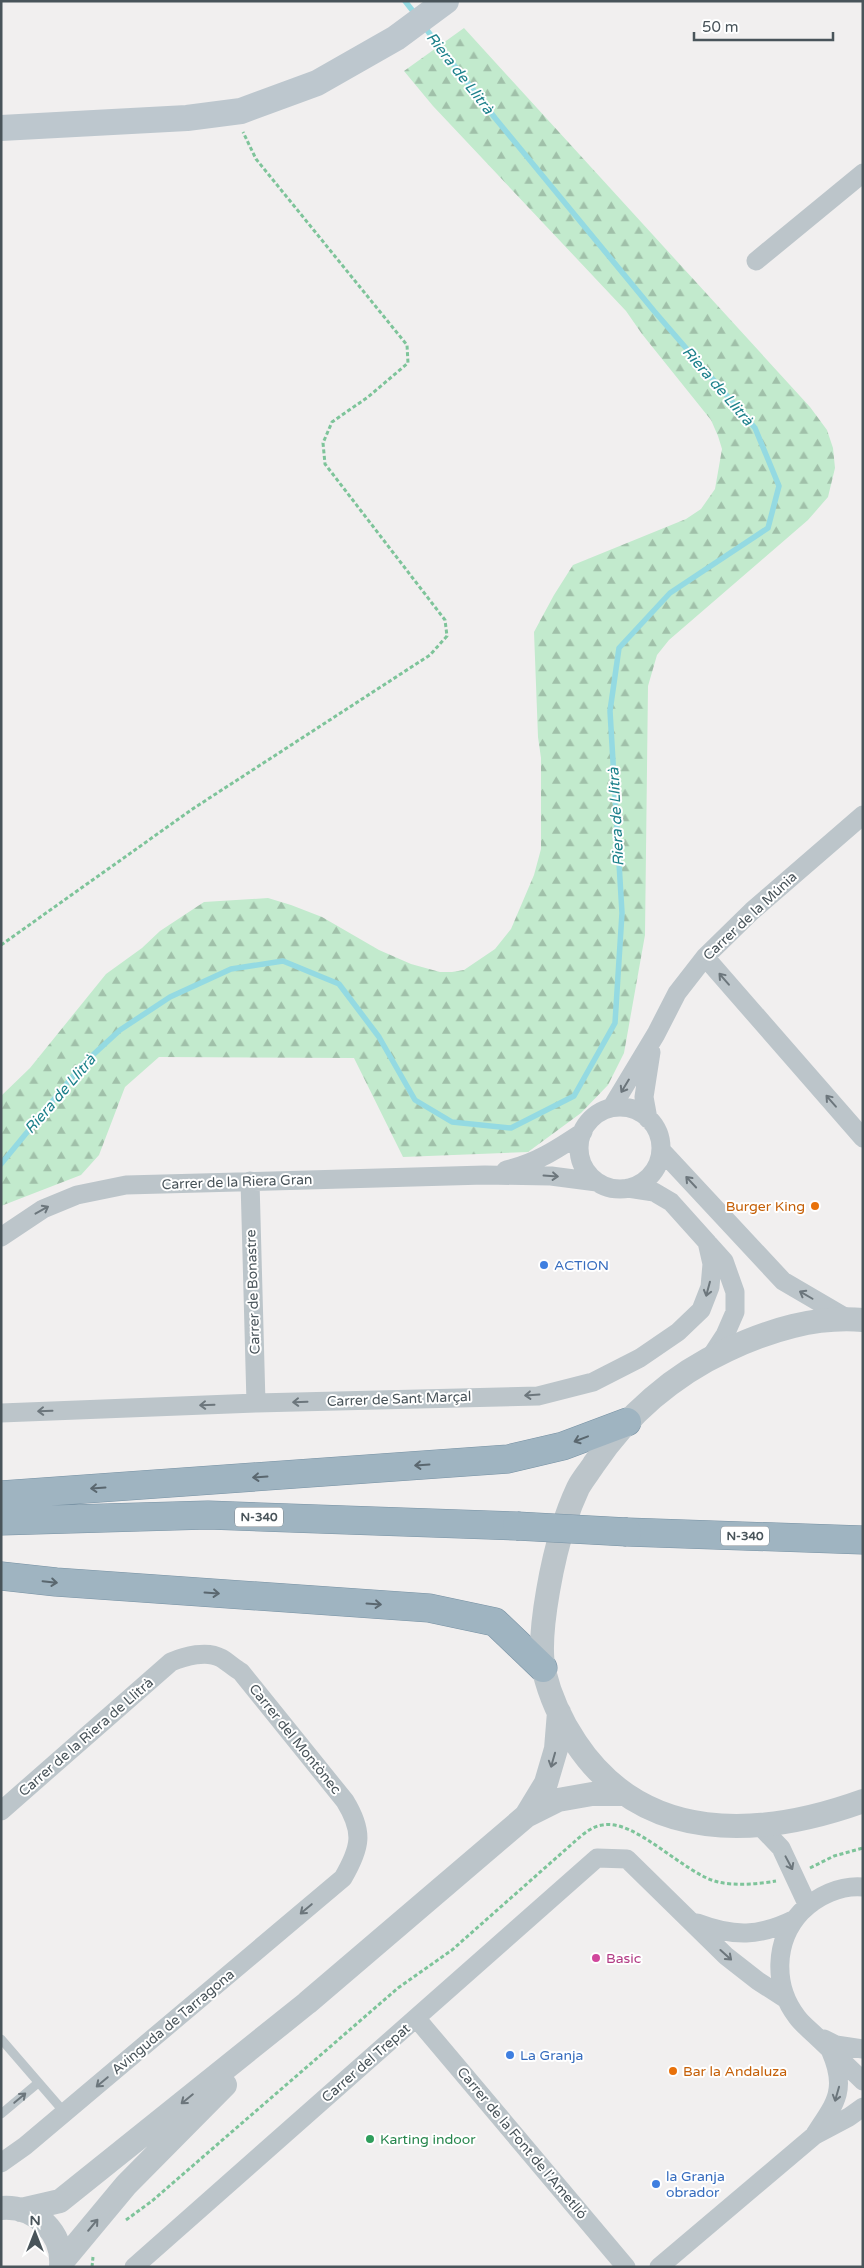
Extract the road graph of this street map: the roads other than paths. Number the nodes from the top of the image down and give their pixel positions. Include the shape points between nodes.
1 (446, 1) edge
2 (1, 128) edge
3 (863, 172) edge
4 (756, 261) dead end
5 (863, 815) edge
6 (705, 957) junction
7 (656, 1034) junction
8 (612, 1107) junction
9 (648, 1119) junction
10 (583, 1132) junction
11 (863, 1138) edge
12 (662, 1150) junction
13 (485, 1175) junction
14 (250, 1181) junction
15 (597, 1182) junction
16 (628, 1188) junction
17 (1, 1237) edge
18 (707, 1242) junction
19 (856, 1320) edge
20 (710, 1358) junction
21 (256, 1403) junction
22 (1, 1413) edge
23 (627, 1422) junction
24 (1, 1495) edge
25 (1, 1521) edge
26 (863, 1540) edge
27 (1, 1576) edge
28 (171, 1662) joint
29 (543, 1668) junction
30 (559, 1712) junction
31 (623, 1794) junction
32 (863, 1801) edge
33 (1, 1811) edge
34 (526, 1816) junction
35 (760, 1826) junction
36 (343, 1878) joint
37 (863, 1887) edge
38 (808, 1906) junction
39 (795, 1919) junction
40 (691, 1921) junction
41 (786, 1999) junction
42 (307, 2003) junction
43 (417, 2019) junction
44 (814, 2034) junction
45 (1, 2039) edge
46 (863, 2048) edge
47 (830, 2050) junction
48 (863, 2081) edge
49 (38, 2083) junction
50 (863, 2107) edge
51 (65, 2113) junction
52 (1, 2114) edge
53 (815, 2135) junction
54 (1, 2163) edge
55 (7, 2208) edge
56 (61, 2264) edge
57 (134, 2267) edge
58 (626, 2267) edge
59 (659, 2267) edge

1 - 2 main road via 396,38 317,83 241,111 187,118
3 - 4 street
5 - 6 street, Carrer de la Múnia via 752,911
6 - 7 street, Carrer de la Múnia via 676,993
11 -> 6 street
7 -> 8 street, Carrer de la Múnia
7 - 9 street, Carrer de la Múnia via 644,1097
8 - 9 street via 629,1107
8 - 10 street via 586,1124
9 - 12 street via 655,1125
10 - 13 street, Carrer de la Riera Gran via 553,1152 520,1167
10 - 15 street via 579,1142 580,1155 586,1170
12 - 16 street via 655,1170 644,1182
19 -> 12 street via 783,1282
13 - 14 street, Carrer de la Riera Gran
13 -> 15 street, Carrer de la Riera Gran via 551,1176
17 -> 14 street, Carrer de la Riera Gran via 43,1209 77,1194 126,1185
14 - 21 street, Carrer de Bonastre
15 - 16 street via 613,1188
16 - 18 street via 654,1192 671,1202
18 - 20 street via 724,1261 735,1292 735,1312
18 -> 21 street, Carrer de Sant Marçal via 712,1264 710,1287 701,1310 678,1332 640,1358 593,1382 538,1396
19 - 20 street via 808,1322 744,1342
20 - 23 street via 653,1397
21 -> 22 street, Carrer de Sant Marçal
23 -> 24 highway via 563,1446 508,1459
23 - 29 street via 579,1487 563,1530 546,1604
25 - 26 highway, N-340, bridge via 208,1515
27 -> 29 highway via 429,1608 495,1622
28 - 33 street, Carrer de la Riera de Llitrà
28 - 36 street, Carrer del Montònec via 184,1656 220,1657 241,1672 344,1800 356,1820 358,1839 352,1862
29 - 30 street
30 - 31 street via 587,1759
30 -> 34 street via 556,1749 546,1783
31 - 34 street via 592,1794 558,1800
31 - 35 street via 648,1808 687,1821
32 - 35 street
34 - 42 street
35 -> 38 street via 781,1848
36 -> 51 street, Avinguda de Tarragona
37 - 38 street via 830,1892
38 - 39 street
39 - 40 street via 774,1930 750,1934 719,1932
39 - 41 street via 785,1938 780,1958 780,1979
40 -> 41 street via 726,1956
40 - 43 street, Carrer del Trepat via 627,1859 597,1858
41 - 44 street via 797,2018
42 -> 55 street via 60,2201
56 -> 42 street via 126,2185
43 - 57 street, Carrer del Trepat
43 - 58 street, Carrer de la Font de l'Ametlló
44 - 46 street via 836,2045
44 - 47 street
45 - 49 lane
47 - 48 street
47 -> 53 street via 840,2082 837,2097
49 - 51 lane
52 -> 49 lane
50 - 53 street
51 - 54 street, Avinguda de Tarragona
53 - 59 street
55 - 56 street via 40,2219 50,2229 57,2241

